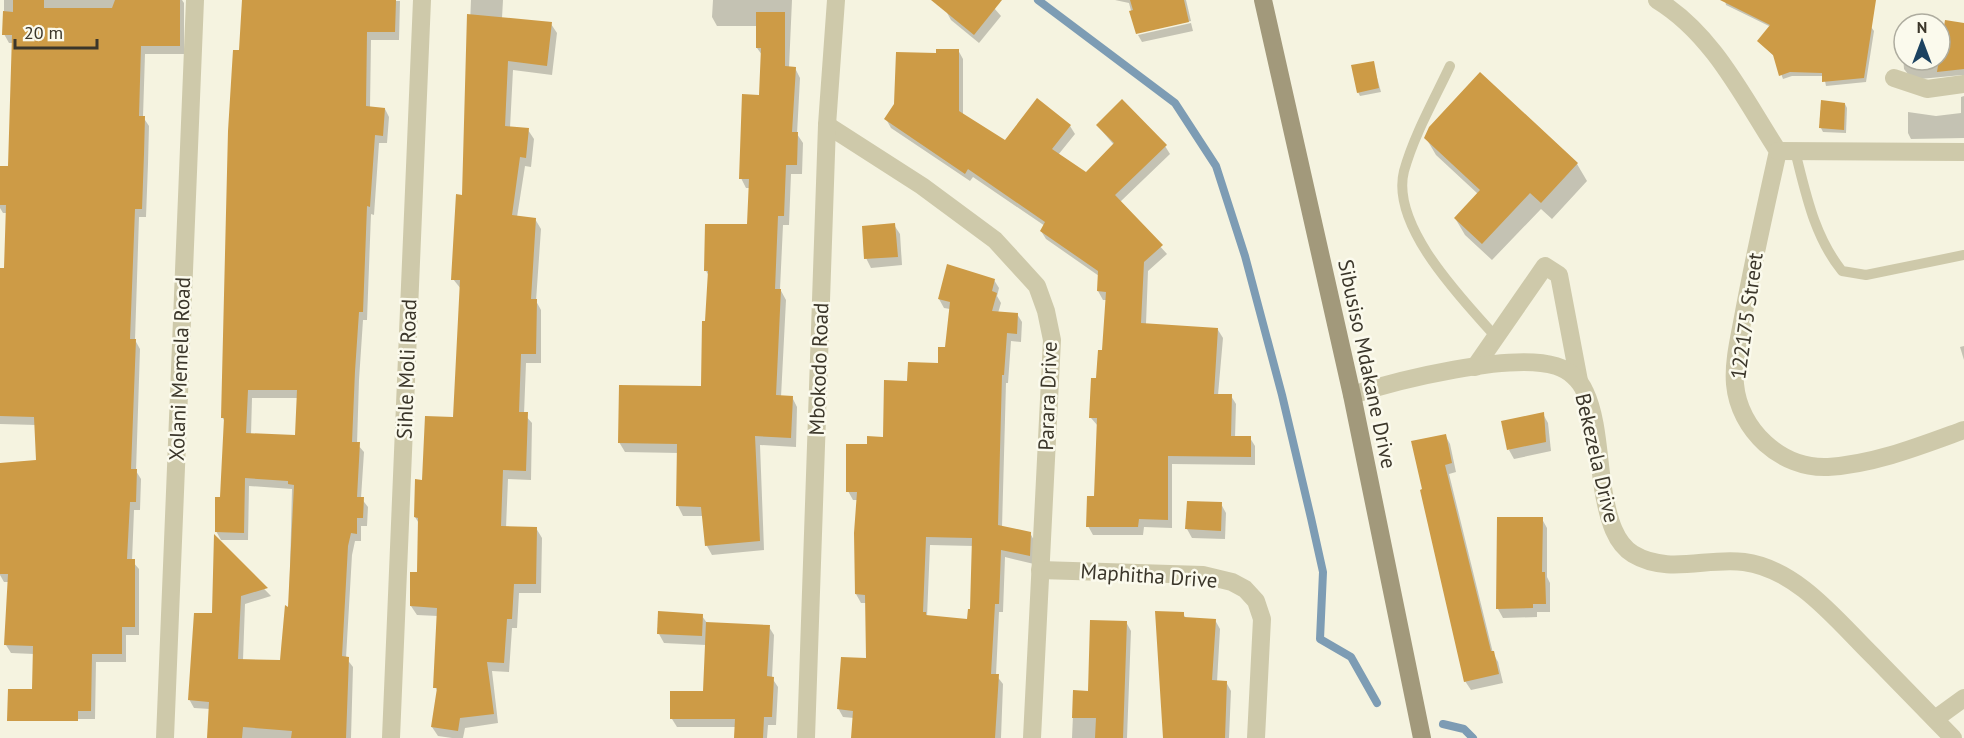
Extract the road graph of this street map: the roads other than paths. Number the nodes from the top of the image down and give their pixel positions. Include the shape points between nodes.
1 (195, 0) edge
2 (422, 0) edge
3 (836, 0) edge
4 (1263, 0) edge
5 (1657, 0) edge
6 (1450, 66) dead end
7 (1894, 78) dead end
8 (1964, 84) edge
9 (827, 125) junction
10 (1786, 151) junction
11 (1964, 152) edge
12 (1964, 255) edge
13 (1496, 337) junction
14 (1475, 367) junction
15 (1579, 381) junction
16 (1352, 395) junction
17 (1964, 430) edge
18 (1040, 570) junction
19 (1964, 698) edge
20 (1935, 719) junction
21 (165, 738) edge
22 (391, 738) edge
23 (806, 738) edge
24 (1032, 738) edge
25 (1256, 738) edge
26 (1422, 738) edge
27 (1953, 738) edge

1 - 21 street, Xolani Memela Road
2 - 22 street, Sihle Moli Road
3 - 9 street, Mbokodo Road
4 - 16 street, Sibusiso Mdakane Drive
5 - 10 street via 1680,14 1706,40
6 - 13 lane via 1404,171 1403,196 1418,235 1442,277
7 - 8 street via 1927,89
9 - 18 street, Parara Drive via 995,240 1037,286 1052,340
9 - 23 street, Mbokodo Road
10 - 11 street
10 - 12 lane via 1830,256 1842,271 1866,275
10 - 17 street, 122175 Street via 1737,349 1735,385 1741,411 1758,440 1792,461 1825,467 1904,452
13 - 14 street
13 - 15 street via 1545,266 1558,275
14 - 15 street, Bekezela Drive via 1546,363 1569,371
14 - 16 street, Bekezela Drive
15 - 20 street, Bekezela Drive via 1594,427 1608,514 1617,537 1631,553 1652,563 1744,562 1783,578 1812,596
16 - 26 street, Sibusiso Mdakane Drive
18 - 24 street, Parara Drive
18 - 25 street, Maphitha Drive via 1203,575 1232,582 1245,590 1256,601 1262,619
19 - 20 street
20 - 27 street, Bekezela Drive

